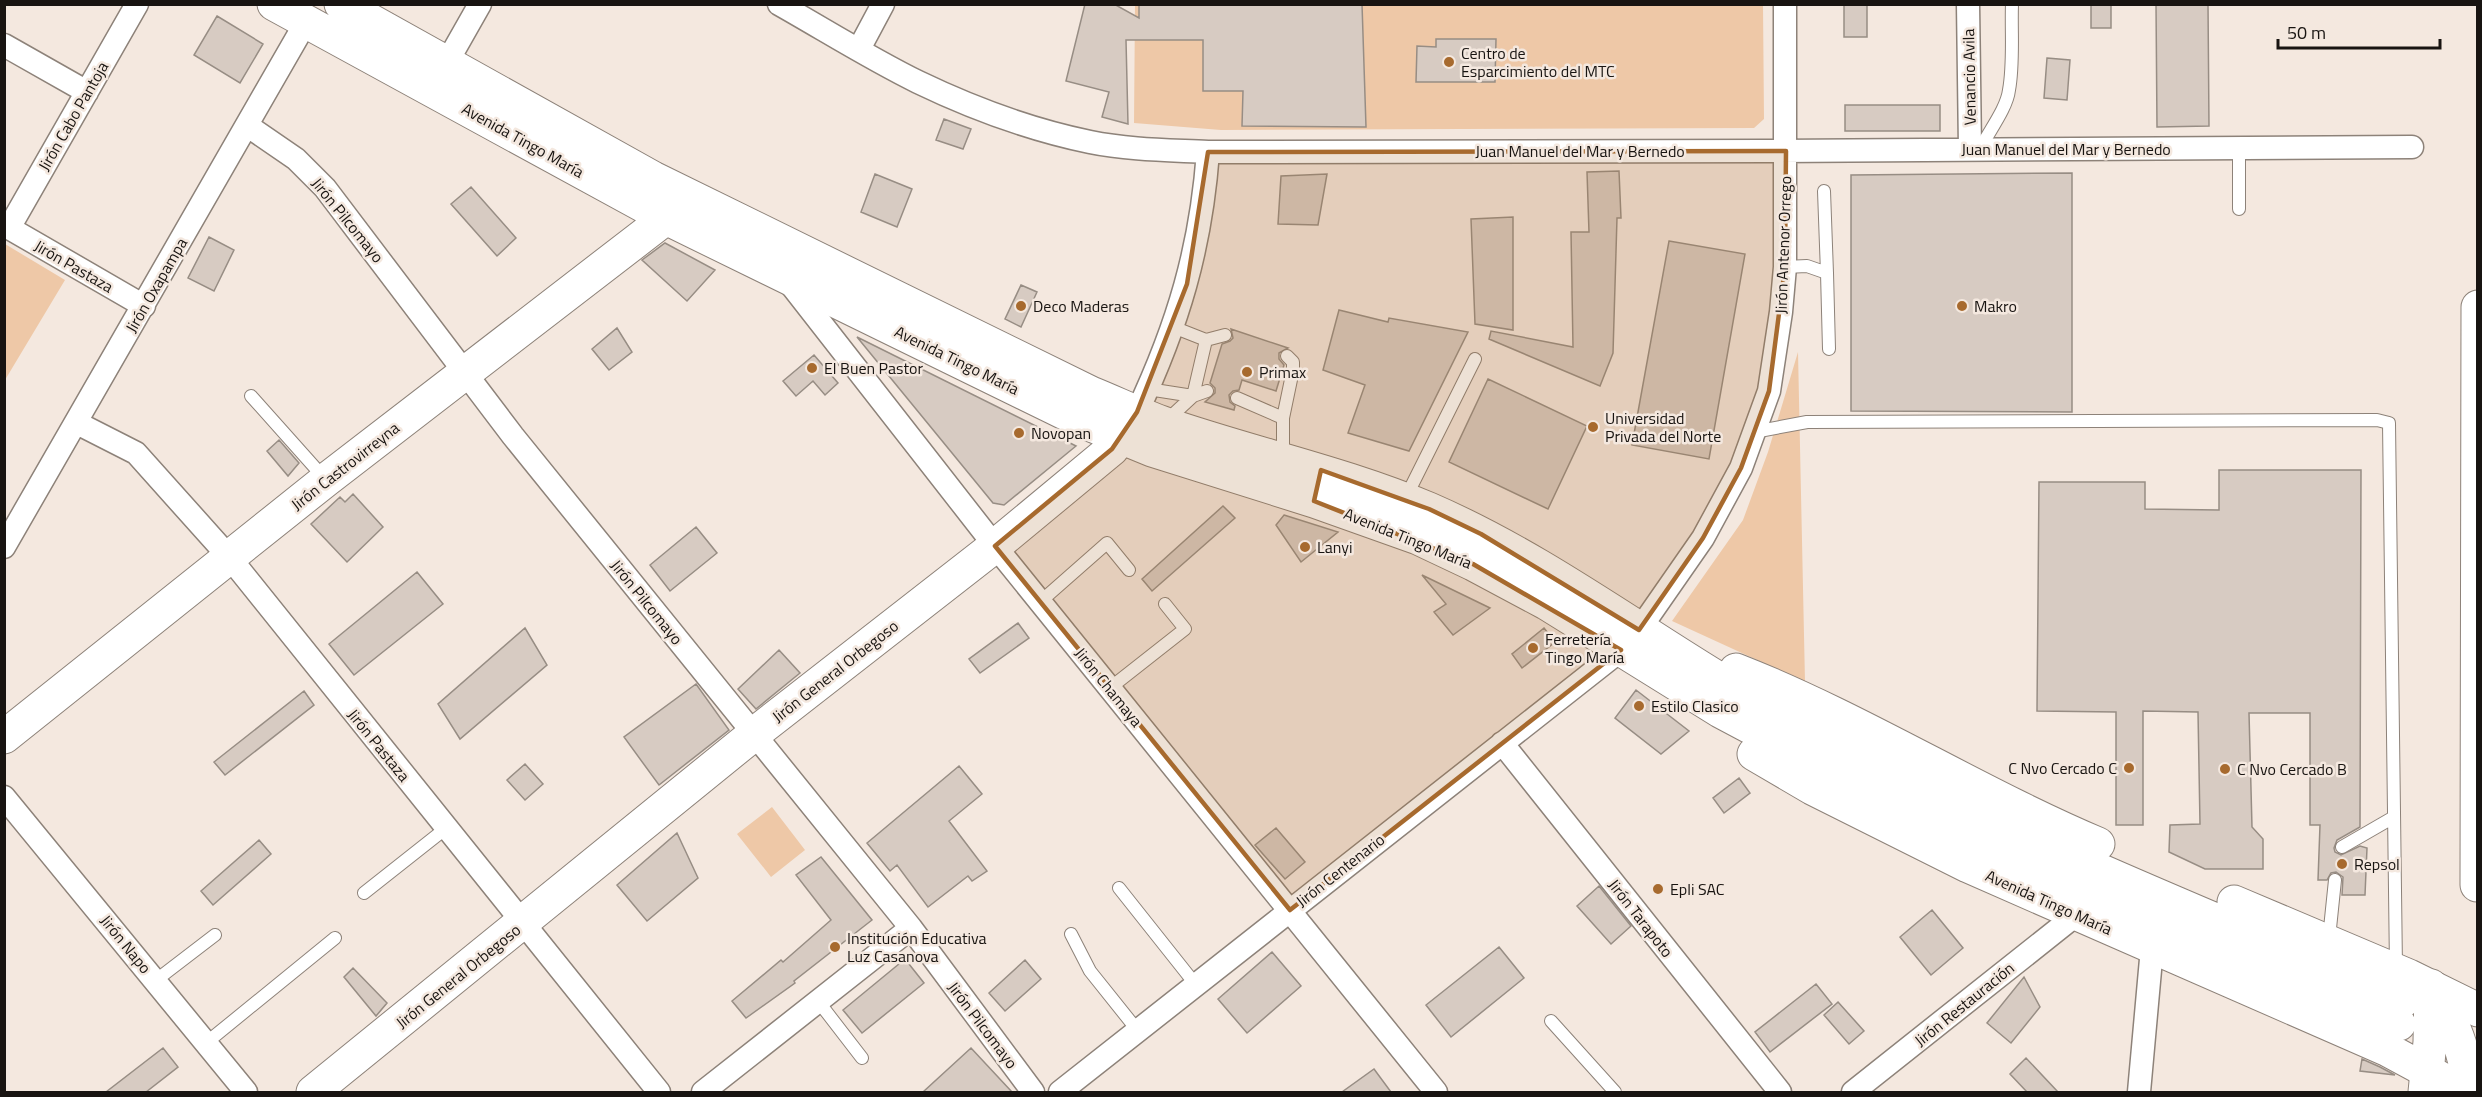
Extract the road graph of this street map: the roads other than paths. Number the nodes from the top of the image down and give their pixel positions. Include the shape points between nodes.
1 (137, 4) edge
2 (274, 4) edge
3 (340, 4) edge
4 (480, 4) edge
5 (779, 4) edge
6 (883, 4) edge
7 (1785, 4) edge
8 (1968, 4) edge
9 (2012, 4) edge
10 (306, 22) junction
11 (4, 45) edge
12 (859, 49) junction
13 (446, 64) junction
14 (87, 92) junction
15 (248, 126) junction
16 (2412, 147) dead end
17 (2239, 148) junction
18 (1975, 149) junction
19 (1786, 151) junction
20 (1208, 152) junction
21 (1824, 191) dead end
22 (672, 204) junction
23 (2239, 209) dead end
24 (7, 227) edge
25 (1785, 267) junction
26 (1827, 273) junction
27 (785, 277) junction
28 (144, 306) junction
29 (2478, 307) edge
30 (1173, 327) junction
31 (1225, 335) dead end
32 (2477, 335) edge
33 (1206, 339) junction
34 (1829, 349) dead end
35 (1287, 356) dead end
36 (1475, 359) dead end
37 (466, 373) junction
38 (1207, 391) dead end
39 (251, 396) dead end
40 (1193, 396) junction
41 (1237, 398) dead end
42 (1143, 416) junction
43 (1283, 418) junction
44 (76, 423) junction
45 (1754, 432) junction
46 (1283, 458) junction
47 (326, 480) junction
48 (1317, 486) junction
49 (1400, 515) junction
50 (995, 546) junction
51 (4, 547) edge
52 (230, 558) junction
53 (1129, 570) dead end
54 (1040, 602) junction
55 (1165, 604) dead end
56 (1630, 640) junction
57 (1663, 660) junction
58 (1110, 688) junction
59 (754, 734) junction
60 (4, 737) edge
61 (1502, 743) junction
62 (2477, 786) edge
63 (4, 797) edge
64 (2394, 817) junction
65 (445, 829) junction
66 (2343, 847) dead end
67 (2477, 871) edge
68 (2335, 880) dead end
69 (2477, 885) edge
70 (1119, 888) dead end
71 (364, 893) dead end
72 (1290, 910) junction
73 (2076, 915) junction
74 (523, 924) junction
75 (910, 928) junction
76 (1071, 934) dead end
77 (215, 935) dead end
78 (335, 938) dead end
79 (2328, 942) junction
80 (2152, 948) junction
81 (155, 981) junction
82 (1196, 985) junction
83 (2408, 995) junction
84 (818, 1001) junction
85 (2478, 1010) edge
86 (1551, 1021) dead end
87 (1138, 1031) junction
88 (206, 1044) junction
89 (862, 1058) dead end
90 (2426, 1081) edge
91 (246, 1092) edge
92 (313, 1092) edge
93 (659, 1092) edge
94 (703, 1092) edge
95 (1033, 1092) edge
96 (1060, 1092) edge
97 (1436, 1092) edge
98 (1615, 1092) edge
99 (1779, 1092) edge
100 (1853, 1092) edge
101 (2139, 1092) edge
102 (2466, 1092) edge
103 (2471, 1092) edge

1 - 14 street, Jirón Cabo Pantoja
2 - 10 main road, Avenida Tingo María
3 - 13 main road, Avenida Tingo María
4 - 13 street
5 - 12 street, Juan Manuel del Mar y Bernedo
6 - 12 street
7 - 19 street, Jirón Antenor Orrego
8 - 18 street, Venancio Avila
9 - 18 lane via 2009,91 2002,111
10 - 15 street, Jirón Oxapampa
10 - 22 main road, Avenida Tingo María
11 - 14 street
12 - 20 street, Juan Manuel del Mar y Bernedo via 918,82 1047,132 1143,149
13 - 22 main road, Avenida Tingo María
14 - 24 street, Jirón Cabo Pantoja
15 - 28 street, Jirón Oxapampa
15 - 37 street, Jirón Pilcomayo via 296,159 325,188
16 - 17 street, Juan Manuel del Mar y Bernedo
17 - 18 street, Juan Manuel del Mar y Bernedo
17 - 23 lane
18 - 19 street, Juan Manuel del Mar y Bernedo
19 - 20 street, Juan Manuel del Mar y Bernedo
19 - 25 street, Jirón Antenor Orrego
20 - 30 street, Jirón General Orbegoso via 1198,241
21 - 26 lane
22 - 27 main road, Avenida Tingo María
22 - 37 main road, Jirón Castrovirreyna
22 - 42 main road, Avenida Tingo María
24 - 28 street, Jirón Pastaza
25 - 26 lane via 1807,266
25 - 45 street, Jirón Antenor Orrego via 1769,391
26 - 34 lane
27 - 42 main road, Avenida Tingo María
27 - 50 street, Jirón Chamaya
28 - 44 street, Jirón Oxapampa
29 - 32 main road
30 - 33 lane
30 - 42 street, Jirón General Orbegoso
31 - 33 lane
32 - 62 main road
33 - 40 lane
35 - 43 lane via 1293,362 1293,370
36 - 49 lane
37 - 47 main road, Jirón Castrovirreyna
37 - 59 street, Jirón Pilcomayo
38 - 40 lane
39 - 47 lane
40 - 42 lane
40 - 42 lane
41 - 43 lane
42 - 46 main road, Avenida Tingo María
42 - 48 main road, Avenida Tingo María via 1264,487
42 - 50 main road, Jirón General Orbegoso via 1112,449
43 - 46 lane
44 - 51 street, Jirón Oxapampa
44 - 52 street, Jirón Pastaza via 136,453
45 - 56 street, Jirón Antenor Orrego via 1741,468 1703,538
45 - 64 lane via 1807,422 2389,423
46 - 48 main road, Avenida Tingo María
47 - 52 main road, Jirón Castrovirreyna
48 - 49 main road, Avenida Tingo María
49 - 56 main road, Avenida Tingo María via 1490,539
50 - 54 street, Jirón Chamaya
50 - 59 main road, Jirón General Orbegoso
52 - 60 main road, Jirón Castrovirreyna
52 - 65 street, Jirón Pastaza
53 - 54 lane via 1107,543
54 - 58 street, Jirón Chamaya
55 - 58 lane via 1185,629
56 - 57 main road, Avenida Tingo María
56 - 61 street, Jirón Centenario
57 - 73 main road, Avenida Tingo María via 1674,692 1726,735 1784,772 1928,847
57 - 79 main road, Avenida Tingo María via 1767,682 2089,840
57 - 83 main road, Avenida Tingo María via 1764,735 1950,831 2151,920
58 - 72 street, Jirón Chamaya
59 - 74 main road, Jirón General Orbegoso
59 - 75 street, Jirón Pilcomayo
61 - 72 street, Jirón Centenario
61 - 99 street, Jirón Tarapoto
62 - 67 main road
63 - 81 street, Jirón Napo
64 - 66 lane
64 - 83 lane
65 - 71 lane
65 - 74 street, Jirón Pastaza
67 - 69 main road
68 - 79 lane
70 - 82 lane
72 - 82 street, Jirón Centenario
72 - 97 street, Jirón Chamaya
73 - 80 main road, Avenida Tingo María
73 - 100 street, Jirón Restauración
74 - 92 main road, Jirón General Orbegoso
74 - 93 street, Jirón Pastaza
75 - 84 street
75 - 95 street, Jirón Pilcomayo
76 - 87 lane via 1090,971
77 - 81 lane
78 - 88 lane
79 - 83 main road, Avenida Tingo María
80 - 90 main road, Avenida Tingo María via 2388,1050
80 - 101 street
81 - 88 street, Jirón Napo
82 - 87 street, Jirón Centenario
83 - 85 main road, Avenida Tingo María
83 - 90 main road
83 - 103 main road via 2448,1011 2460,1038
84 - 89 lane
84 - 94 street
86 - 98 lane
87 - 96 street, Jirón Centenario
88 - 91 street, Jirón Napo
90 - 102 main road, Avenida Tingo María

